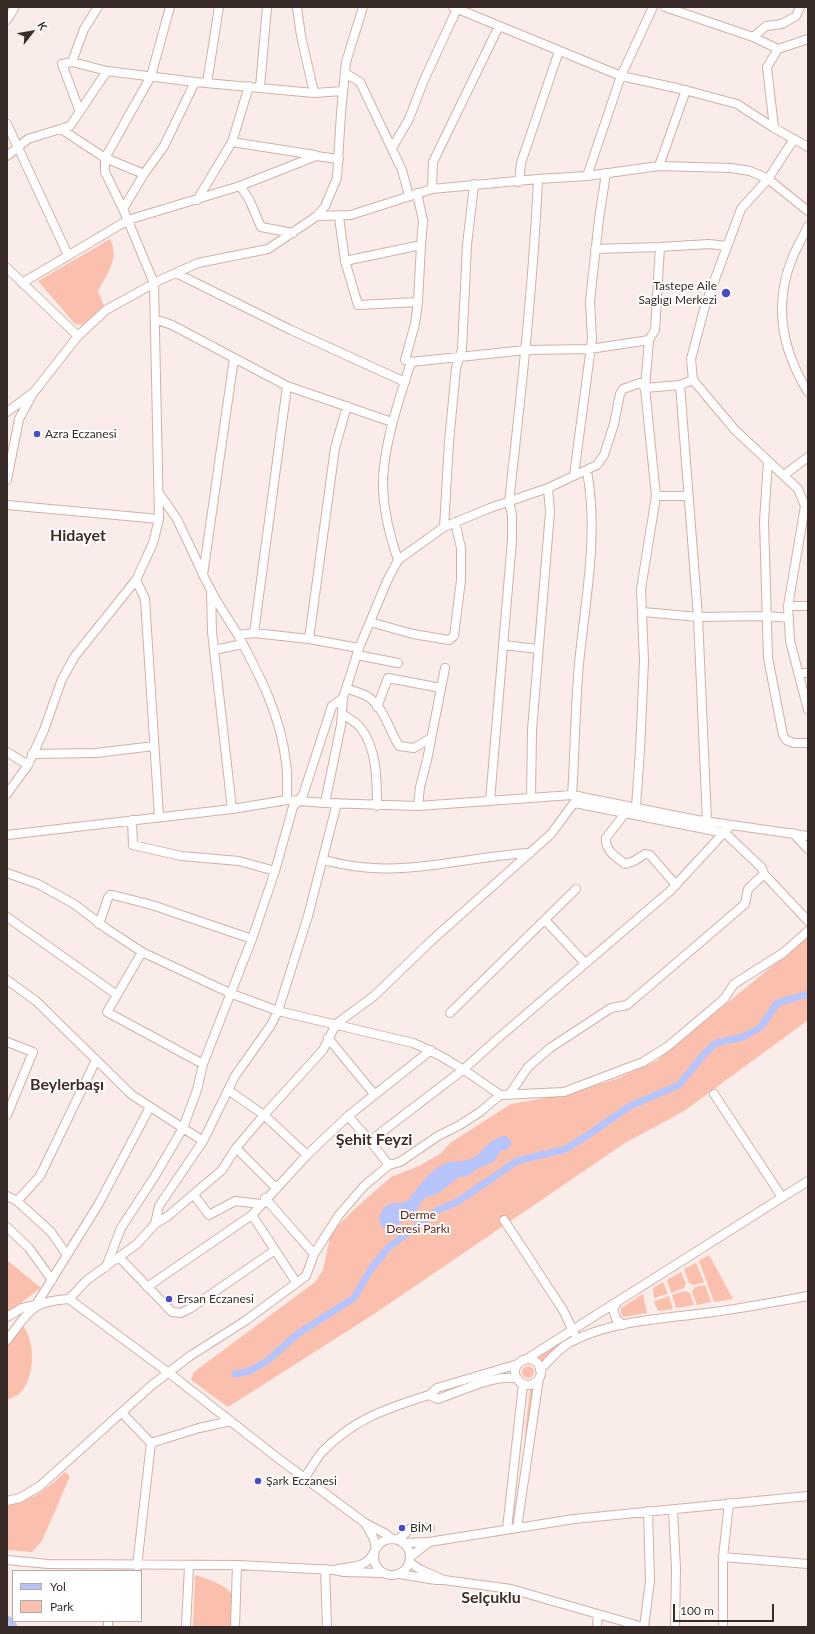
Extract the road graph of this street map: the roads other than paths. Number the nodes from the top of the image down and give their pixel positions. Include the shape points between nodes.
1 (15, 7) edge
2 (98, 7) edge
3 (170, 7) edge
4 (219, 7) edge
5 (267, 7) edge
6 (297, 7) edge
7 (363, 7) edge
8 (652, 7) edge
9 (665, 7) edge
10 (800, 7) edge
11 (455, 8) edge
12 (7, 20) edge
13 (500, 26) junction
14 (753, 37) junction
15 (808, 39) edge
16 (778, 49) junction
17 (559, 52) junction
18 (72, 62) junction
19 (107, 71) junction
20 (345, 73) junction
21 (151, 76) junction
22 (621, 76) junction
23 (195, 82) junction
24 (208, 83) junction
25 (249, 86) junction
26 (260, 87) junction
27 (686, 90) junction
28 (343, 91) junction
29 (314, 92) junction
30 (80, 112) junction
31 (7, 124) edge
32 (774, 128) junction
33 (60, 129) junction
34 (794, 139) junction
35 (232, 142) junction
36 (16, 146) junction
37 (808, 146) edge
38 (392, 148) junction
39 (7, 156) edge
40 (316, 156) junction
41 (105, 158) junction
42 (338, 158) junction
43 (659, 166) junction
44 (606, 173) junction
45 (144, 174) junction
46 (587, 176) junction
47 (768, 178) junction
48 (538, 179) junction
49 (519, 182) junction
50 (474, 184) junction
51 (240, 186) junction
52 (432, 189) junction
53 (417, 193) junction
54 (409, 196) junction
55 (197, 200) junction
56 (123, 209) junction
57 (808, 211) edge
58 (317, 216) junction
59 (339, 217) junction
60 (128, 220) junction
61 (808, 226) edge
62 (293, 233) junction
63 (421, 245) junction
64 (727, 246) junction
65 (660, 247) junction
66 (595, 249) junction
67 (68, 254) junction
68 (345, 260) junction
69 (7, 268) edge
70 (176, 273) junction
71 (22, 283) junction
72 (154, 283) junction
73 (418, 302) junction
74 (155, 319) junction
75 (78, 336) junction
76 (649, 340) junction
77 (590, 349) junction
78 (526, 350) junction
79 (459, 357) junction
80 (234, 358) junction
81 (411, 362) junction
82 (693, 380) junction
83 (405, 382) junction
84 (680, 385) junction
85 (288, 386) junction
86 (644, 388) junction
87 (34, 392) junction
88 (808, 392) edge
89 (347, 406) junction
90 (7, 412) edge
91 (392, 422) junction
92 (808, 457) edge
93 (768, 461) junction
94 (587, 471) junction
95 (574, 475) junction
96 (784, 475) junction
97 (7, 480) edge
98 (548, 488) junction
99 (158, 492) junction
100 (656, 496) junction
101 (688, 496) junction
102 (509, 502) junction
103 (7, 505) edge
104 (159, 519) junction
105 (456, 522) junction
106 (444, 527) junction
107 (398, 560) junction
108 (203, 574) junction
109 (136, 580) junction
110 (211, 590) junction
111 (788, 606) junction
112 (808, 606) edge
113 (643, 612) junction
114 (768, 616) junction
115 (698, 617) junction
116 (789, 618) junction
117 (370, 622) junction
118 (254, 633) junction
119 (238, 635) junction
120 (309, 639) junction
121 (243, 644) junction
122 (503, 645) junction
123 (538, 649) junction
124 (214, 650) junction
125 (358, 651) junction
126 (398, 663) dead end
127 (445, 668) dead end
128 (798, 673) junction
129 (808, 673) edge
130 (346, 688) junction
131 (441, 688) junction
132 (344, 698) junction
133 (377, 707) junction
134 (808, 710) edge
135 (342, 714) junction
136 (431, 738) junction
137 (808, 743) edge
138 (154, 746) junction
139 (7, 752) edge
140 (32, 754) junction
141 (28, 765) junction
142 (7, 794) edge
143 (531, 797) junction
144 (575, 798) junction
145 (287, 800) junction
146 (299, 800) junction
147 (490, 802) junction
148 (325, 803) junction
149 (337, 803) junction
150 (376, 806) junction
151 (418, 806) junction
152 (636, 807) junction
153 (232, 809) junction
154 (626, 812) junction
155 (159, 818) junction
156 (132, 820) junction
157 (707, 821) junction
158 (731, 825) junction
159 (724, 833) junction
160 (793, 834) junction
161 (7, 835) edge
162 (808, 836) edge
163 (808, 850) edge
164 (530, 853) junction
165 (323, 860) junction
166 (7, 872) edge
167 (275, 872) junction
168 (764, 874) junction
169 (676, 885) junction
170 (576, 889) dead end
171 (7, 917) edge
172 (545, 920) junction
173 (808, 921) edge
174 (99, 924) junction
175 (808, 931) edge
176 (252, 939) junction
177 (142, 952) junction
178 (585, 963) junction
179 (7, 980) edge
180 (232, 994) junction
181 (117, 995) junction
182 (278, 1011) junction
183 (450, 1013) dead end
184 (336, 1024) junction
185 (328, 1038) junction
186 (7, 1042) edge
187 (431, 1050) junction
188 (96, 1060) junction
189 (203, 1064) junction
190 (464, 1069) junction
191 (228, 1090) junction
192 (374, 1094) junction
193 (714, 1094) dead end
194 (504, 1095) junction
195 (150, 1107) junction
196 (7, 1115) edge
197 (264, 1115) junction
198 (348, 1116) junction
199 (183, 1128) junction
200 (203, 1141) junction
201 (370, 1141) junction
202 (236, 1148) junction
203 (307, 1155) junction
204 (389, 1165) junction
205 (808, 1181) edge
206 (276, 1188) junction
207 (194, 1195) junction
208 (7, 1196) edge
209 (782, 1197) junction
210 (17, 1201) junction
211 (263, 1201) junction
212 (252, 1215) junction
213 (504, 1220) dead end
214 (155, 1224) junction
215 (7, 1227) edge
216 (276, 1250) junction
217 (314, 1254) junction
218 (67, 1256) junction
219 (119, 1257) junction
220 (106, 1267) junction
221 (52, 1280) junction
222 (296, 1282) junction
223 (148, 1286) junction
224 (808, 1296) edge
225 (69, 1299) junction
226 (619, 1300) junction
227 (36, 1305) junction
228 (7, 1317) edge
229 (623, 1326) junction
230 (572, 1330) junction
231 (578, 1338) junction
232 (7, 1340) edge
233 (522, 1362) junction
234 (169, 1373) junction
235 (540, 1374) junction
236 (521, 1382) junction
237 (429, 1395) junction
238 (122, 1413) junction
239 (232, 1421) junction
240 (151, 1443) junction
241 (305, 1477) junction
242 (808, 1496) edge
243 (7, 1501) edge
244 (729, 1503) junction
245 (673, 1510) junction
246 (648, 1511) junction
247 (365, 1523) junction
248 (430, 1528) dead end
249 (517, 1528) junction
250 (507, 1529) junction
251 (398, 1541) junction
252 (429, 1542) junction
253 (375, 1550) junction
254 (723, 1557) junction
255 (7, 1560) edge
256 (409, 1560) junction
257 (808, 1564) edge
258 (237, 1565) junction
259 (137, 1566) junction
260 (189, 1566) junction
261 (119, 1568) edge
262 (330, 1569) junction
263 (384, 1573) junction
264 (398, 1574) junction
265 (444, 1580) junction
266 (598, 1614) junction
267 (7, 1622) edge
268 (11, 1627) edge
269 (186, 1627) edge
270 (236, 1627) edge
271 (327, 1627) edge
272 (597, 1627) edge
273 (644, 1627) edge
274 (675, 1627) edge
275 (723, 1627) edge

1 - 12 street
2 - 18 street via 84,29
3 - 21 street
4 - 24 street
5 - 26 street
6 - 29 street
7 - 20 street
8 - 22 street
9 - 14 street
10 - 14 street via 796,16 782,24 766,26
11 - 13 street
11 - 38 street via 409,119
13 - 17 street
13 - 52 street via 433,162
14 - 16 street
15 - 16 street
16 - 32 street via 767,67
17 - 22 street
17 - 49 street via 521,163
18 - 19 street
18 - 30 street via 62,64
19 - 21 street
19 - 30 street
20 - 28 street
20 - 38 street via 360,82
21 - 23 street
21 - 41 street
22 - 27 street
22 - 46 street
23 - 24 street
23 - 45 street via 164,146
24 - 25 street
25 - 26 street
25 - 35 street
26 - 29 street
27 - 32 street via 737,104
27 - 43 street
28 - 29 street
28 - 42 street
30 - 33 street via 70,126
31 - 36 street
32 - 34 street
33 - 36 street via 28,139
33 - 41 street
34 - 37 street
34 - 47 street
35 - 40 street
35 - 55 street
36 - 39 street
36 - 67 street
38 - 54 street via 402,170
40 - 42 street
40 - 51 street
41 - 45 street
41 - 56 street via 105,172
42 - 58 street via 337,178 325,206
43 - 44 street
43 - 47 street via 730,168 750,171
44 - 46 street
44 - 66 street
45 - 56 street
46 - 48 street
47 - 57 street
47 - 64 street via 741,209
48 - 49 street
48 - 78 street
49 - 50 street
50 - 52 street
50 - 79 street via 466,259 462,349
51 - 55 street
51 - 62 street via 249,199 261,227
52 - 53 street
53 - 54 street
53 - 63 street via 423,221
54 - 59 street
55 - 60 street
56 - 60 street
58 - 59 street
58 - 62 street
59 - 68 street
60 - 67 street
60 - 72 street
61 - 88 street via 791,260 781,312 786,348
62 - 70 street via 268,249 198,263
63 - 68 street
63 - 73 street
64 - 65 street via 709,244
64 - 82 street via 705,306 691,359
65 - 66 street
65 - 76 street via 655,330
66 - 77 street via 590,302
67 - 71 street
68 - 73 street via 358,305
69 - 71 street
70 - 72 street
70 - 83 street via 291,330
71 - 75 street
72 - 74 street
72 - 75 street via 106,310
73 - 81 street via 405,360
74 - 80 street via 172,325
74 - 99 street
75 - 87 street
76 - 77 street
76 - 86 street
77 - 78 street
77 - 95 street
78 - 79 street
78 - 102 street
79 - 81 street
79 - 106 street via 449,442
80 - 85 street
80 - 108 street
81 - 83 street
82 - 84 street
82 - 93 street via 735,430
83 - 91 street
84 - 86 street
84 - 101 street
85 - 89 street
85 - 118 street
86 - 94 street via 640,383 623,389 604,455 597,465
86 - 100 street
87 - 90 street
87 - 97 street via 19,419
89 - 91 street
89 - 120 street via 335,448
91 - 107 street via 383,488 388,532
92 - 96 street
93 - 96 street
93 - 114 street via 764,521
94 - 95 street
94 - 144 street via 593,513 579,666
95 - 98 street
96 - 111 street via 798,489 805,506
98 - 102 street
98 - 123 street via 549,519
99 - 104 street
99 - 108 street via 177,519
100 - 101 street
100 - 113 street via 641,589
101 - 115 street
102 - 105 street
102 - 122 street via 512,540
103 - 104 street
104 - 109 street via 153,544
105 - 106 street
105 - 117 street via 462,548 454,636 448,640 413,634
106 - 107 street
107 - 117 street
108 - 110 street
109 - 138 street via 144,599
109 - 140 street via 75,656 62,679 44,730
110 - 119 street
110 - 124 street
111 - 112 street
111 - 116 street
113 - 115 street
113 - 152 street via 644,661
114 - 115 street
114 - 116 street
114 - 137 street via 768,658 780,727 786,740
115 - 157 street
116 - 128 street via 790,641
117 - 125 street
118 - 119 street
118 - 120 street
119 - 121 street
120 - 125 street
121 - 124 street
121 - 145 street via 275,709 286,764
122 - 123 street
122 - 147 street
123 - 143 street via 532,730
124 - 153 street
125 - 126 street
125 - 130 street
127 - 131 street
128 - 129 street
128 - 134 street
130 - 132 street
130 - 133 street via 367,696
131 - 133 street via 388,678
131 - 136 street
132 - 135 street
132 - 146 street via 332,706 303,795
133 - 136 street via 387,719 399,746 414,748
135 - 148 street
135 - 150 street via 360,726 369,744 377,774
136 - 151 street
138 - 140 street via 96,753
138 - 155 street
139 - 141 street
140 - 141 street
141 - 142 street
143 - 144 street
143 - 147 street
144 - 152 street
144 - 154 street
144 - 164 street via 551,834
145 - 146 street
145 - 153 street
146 - 148 street
146 - 167 street via 293,807
147 - 151 street
148 - 149 street
149 - 150 street
149 - 165 street
150 - 151 street
152 - 157 street
153 - 155 street
154 - 159 street
154 - 169 street via 606,838 610,852 625,864 645,854 650,855
155 - 156 street
156 - 161 street
156 - 167 street via 133,845 181,856 239,861
157 - 158 street
158 - 159 street
158 - 160 street
159 - 168 street via 762,868
159 - 169 street
160 - 162 street
160 - 163 street
164 - 165 street via 398,868 354,866
164 - 184 street via 374,996
165 - 182 street
166 - 174 street via 38,884 74,904
167 - 176 street
168 - 173 street
168 - 194 street via 748,888 745,904 627,1005 611,1008 550,1048 528,1067
169 - 178 street
170 - 172 street
171 - 181 street
172 - 178 street
172 - 183 street
174 - 176 street via 108,898 113,894
174 - 177 street
175 - 194 street via 783,953 734,984 724,999 667,1047 643,1062 564,1092
176 - 180 street
177 - 180 street
177 - 181 street
178 - 190 street
179 - 188 street via 36,1001
180 - 182 street
180 - 189 street
181 - 189 street via 106,1012
182 - 184 street
182 - 191 street via 271,1026
184 - 185 street
184 - 187 street via 413,1043
185 - 192 street
185 - 197 street via 323,1050
186 - 196 street via 33,1052
187 - 190 street
187 - 192 street
188 - 195 street via 132,1095
188 - 210 street via 40,1176
189 - 199 street via 197,1090
190 - 194 street
190 - 201 street
191 - 197 street
191 - 200 street
192 - 198 street
193 - 209 street
194 - 204 street via 400,1162
195 - 199 street
195 - 218 street via 98,1205
197 - 202 street
197 - 203 street
198 - 201 street
198 - 203 street
199 - 200 street
199 - 220 street via 121,1228
200 - 214 street via 158,1206
201 - 204 street
202 - 206 street
202 - 207 street via 222,1170
203 - 206 street
204 - 217 street via 364,1186 339,1215
205 - 209 street
206 - 211 street
207 - 211 street via 209,1215 235,1202
207 - 214 street
208 - 210 street
209 - 226 street
210 - 218 street via 51,1232
211 - 212 street
211 - 217 street
212 - 216 street
212 - 223 street
213 - 230 street via 563,1310
214 - 219 street via 137,1244
215 - 221 street via 30,1248
216 - 222 street
216 - 223 street via 181,1313 172,1312
217 - 222 street via 306,1276
218 - 221 street
219 - 220 street
219 - 223 street
220 - 225 street via 87,1280
221 - 227 street
222 - 234 street
224 - 229 street
225 - 227 street
225 - 234 street
226 - 229 street via 614,1309 616,1319
226 - 230 street
227 - 228 street via 22,1308
227 - 232 street
229 - 231 street
230 - 231 street
230 - 233 street
231 - 235 street via 559,1351
233 - 235 street via 534,1361
233 - 236 street via 515,1372
233 - 237 street via 437,1388
234 - 238 street
234 - 239 street
235 - 236 street via 531,1384
235 - 249 street
236 - 237 street via 511,1377 499,1378 438,1399
236 - 250 street
237 - 241 street via 380,1411 354,1424 322,1453
238 - 240 street
238 - 243 street via 40,1486 20,1498
239 - 240 street
239 - 241 street
240 - 259 street
241 - 247 street
242 - 244 street
244 - 245 street
244 - 254 street
245 - 246 street
245 - 274 street
246 - 249 street
246 - 273 street via 650,1581
247 - 251 street
247 - 253 street via 373,1537
248 - 251 street via 412,1527
249 - 250 street
250 - 252 street
251 - 252 street
251 - 253 street via 383,1541
251 - 256 street via 407,1547
252 - 256 street
253 - 262 street via 369,1561 361,1566
253 - 263 street via 376,1566
254 - 257 street
254 - 275 street
255 - 261 street
256 - 264 street
256 - 265 street via 421,1570
258 - 260 street
258 - 262 street
258 - 270 street
259 - 260 street
259 - 261 street
260 - 269 street
262 - 263 street
262 - 271 street
263 - 264 street
264 - 265 street
265 - 266 street via 511,1589
266 - 272 street
266 - 273 street
267 - 268 main road

